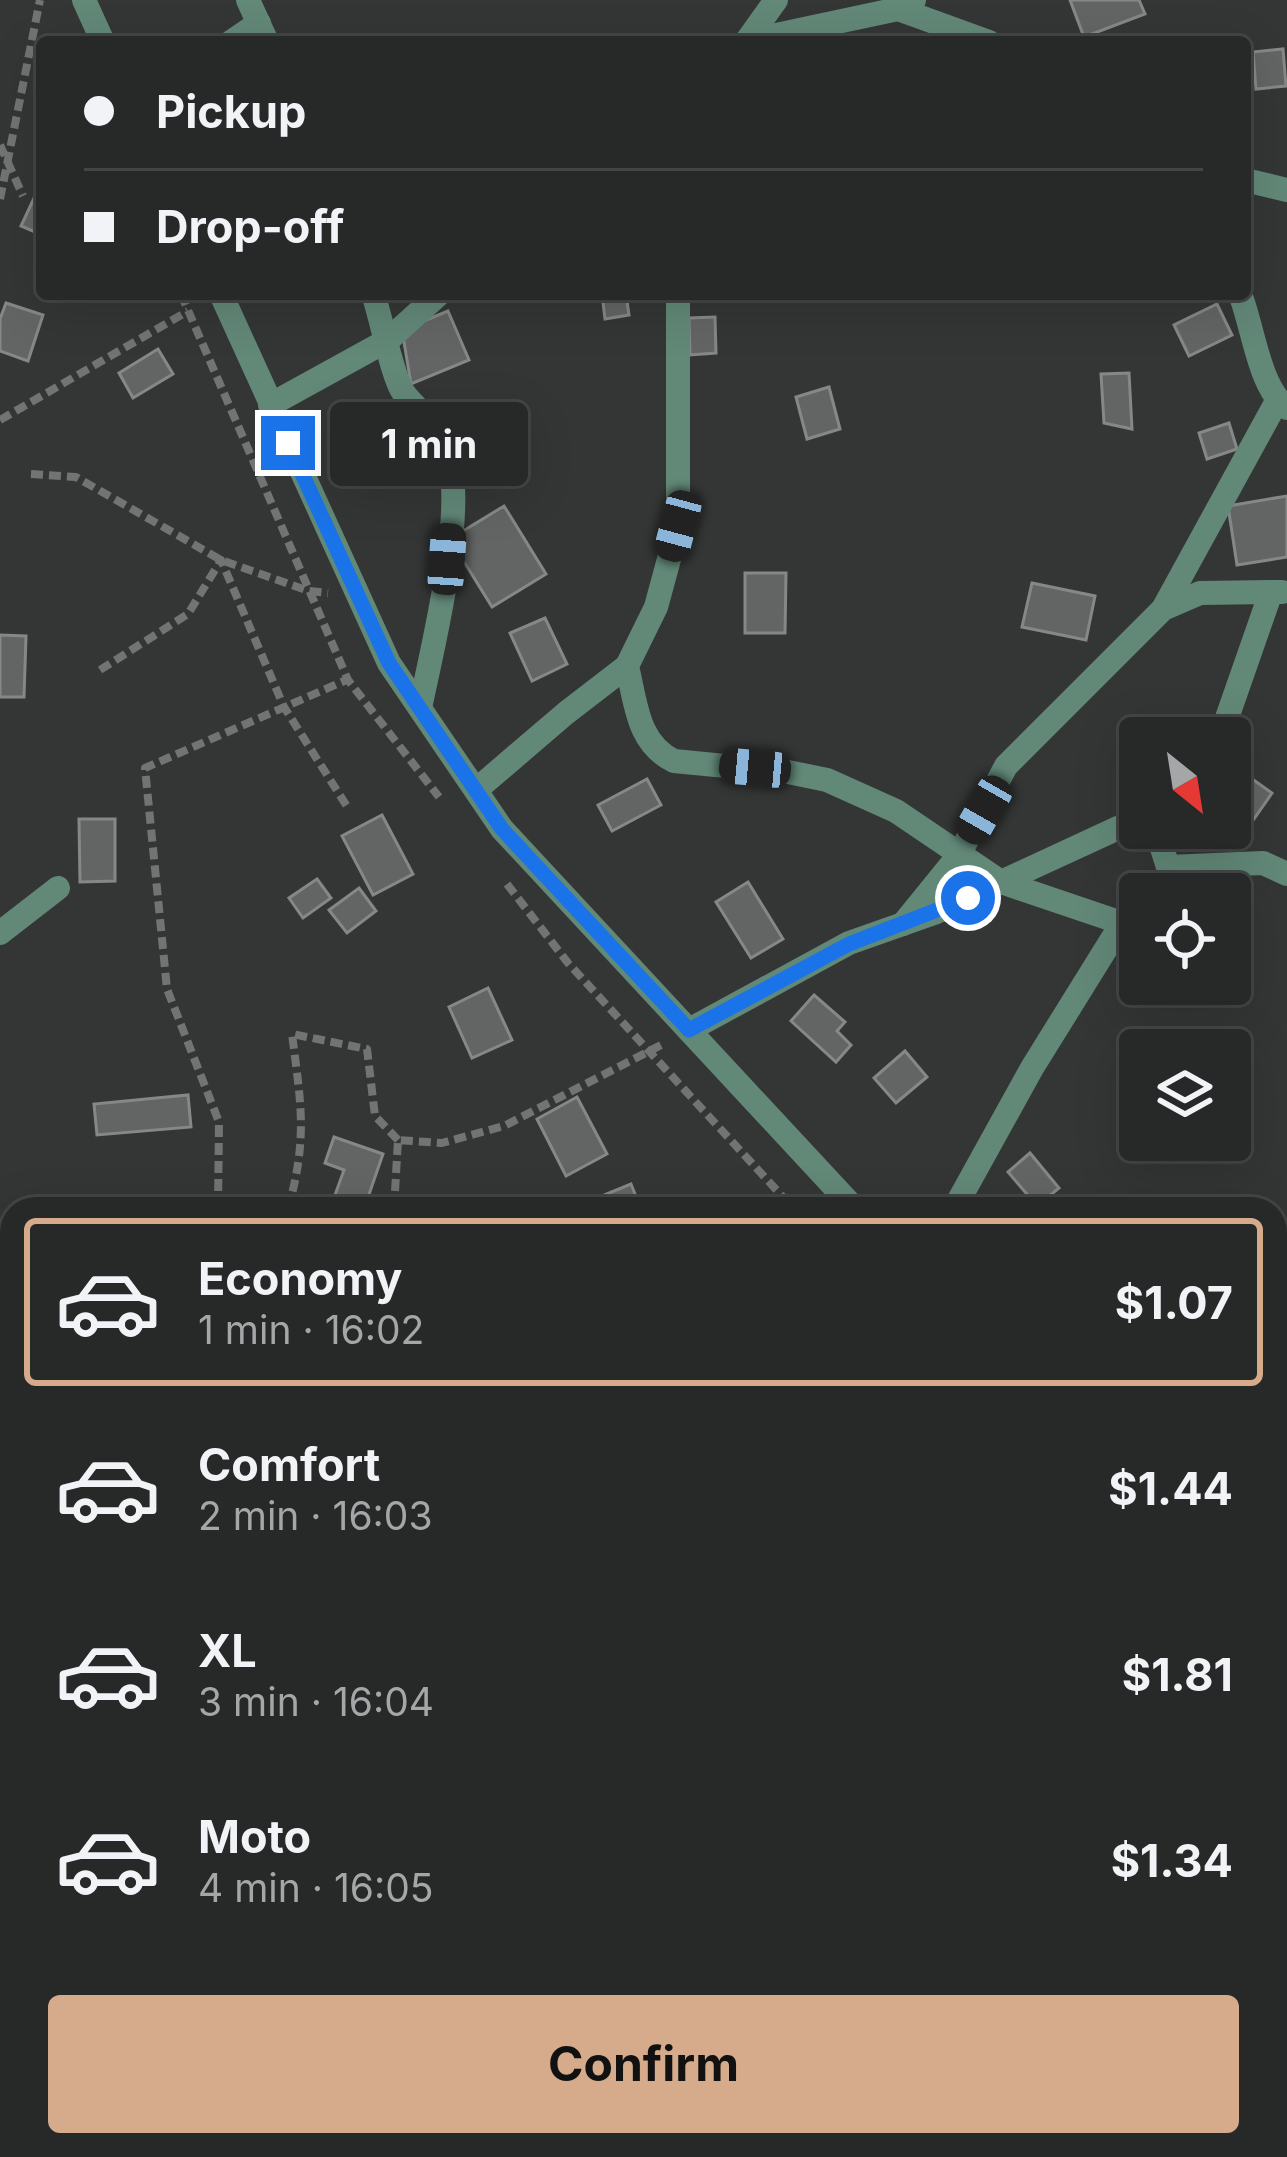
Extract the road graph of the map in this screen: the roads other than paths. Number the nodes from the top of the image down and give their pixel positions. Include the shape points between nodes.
1 (84, 0) edge
2 (776, 0) edge
3 (906, 4) edge
4 (101, 36) edge
5 (751, 36) edge
6 (768, 36) edge
7 (975, 36) edge
8 (1251, 181) edge
9 (1287, 190) edge
10 (224, 300) edge
11 (376, 300) edge
12 (432, 300) edge
13 (678, 300) edge
14 (1242, 300) edge
15 (388, 340) junction
16 (1282, 404) edge
17 (270, 405) junction
18 (1279, 592) edge
19 (1163, 609) junction
20 (627, 666) junction
21 (420, 708) junction
22 (1228, 717) edge
23 (476, 790) junction
24 (1119, 828) edge
25 (1162, 849) edge
26 (958, 855) junction
27 (1168, 867) junction
28 (1163, 873) edge
29 (1287, 874) edge
30 (1001, 882) junction
31 (58, 888) dead end
32 (1119, 922) edge
33 (903, 924) junction
34 (1119, 928) edge
35 (0, 933) edge
36 (689, 1030) junction
37 (844, 1197) edge
38 (961, 1197) edge

1 - 4 street
2 - 5 street
3 - 6 street
3 - 7 street
8 - 9 street
10 - 17 street
11 - 15 street
12 - 15 street
13 - 20 street via 678,526 656,607
14 - 16 street
15 - 17 street
15 - 21 street via 401,389 448,450 453,489 444,594
16 - 19 street
17 - 21 street via 389,663
18 - 19 street via 1200,593
18 - 22 street
19 - 26 street via 1006,766
20 - 23 street
20 - 26 street via 642,730 658,753 827,780 896,811
21 - 23 street
23 - 36 street via 502,829
24 - 30 street
25 - 27 street
26 - 30 street
26 - 33 street
27 - 28 street
27 - 29 street via 1263,863
30 - 32 street
30 - 33 street
31 - 35 street
33 - 36 street via 849,944
34 - 38 street
36 - 37 street

